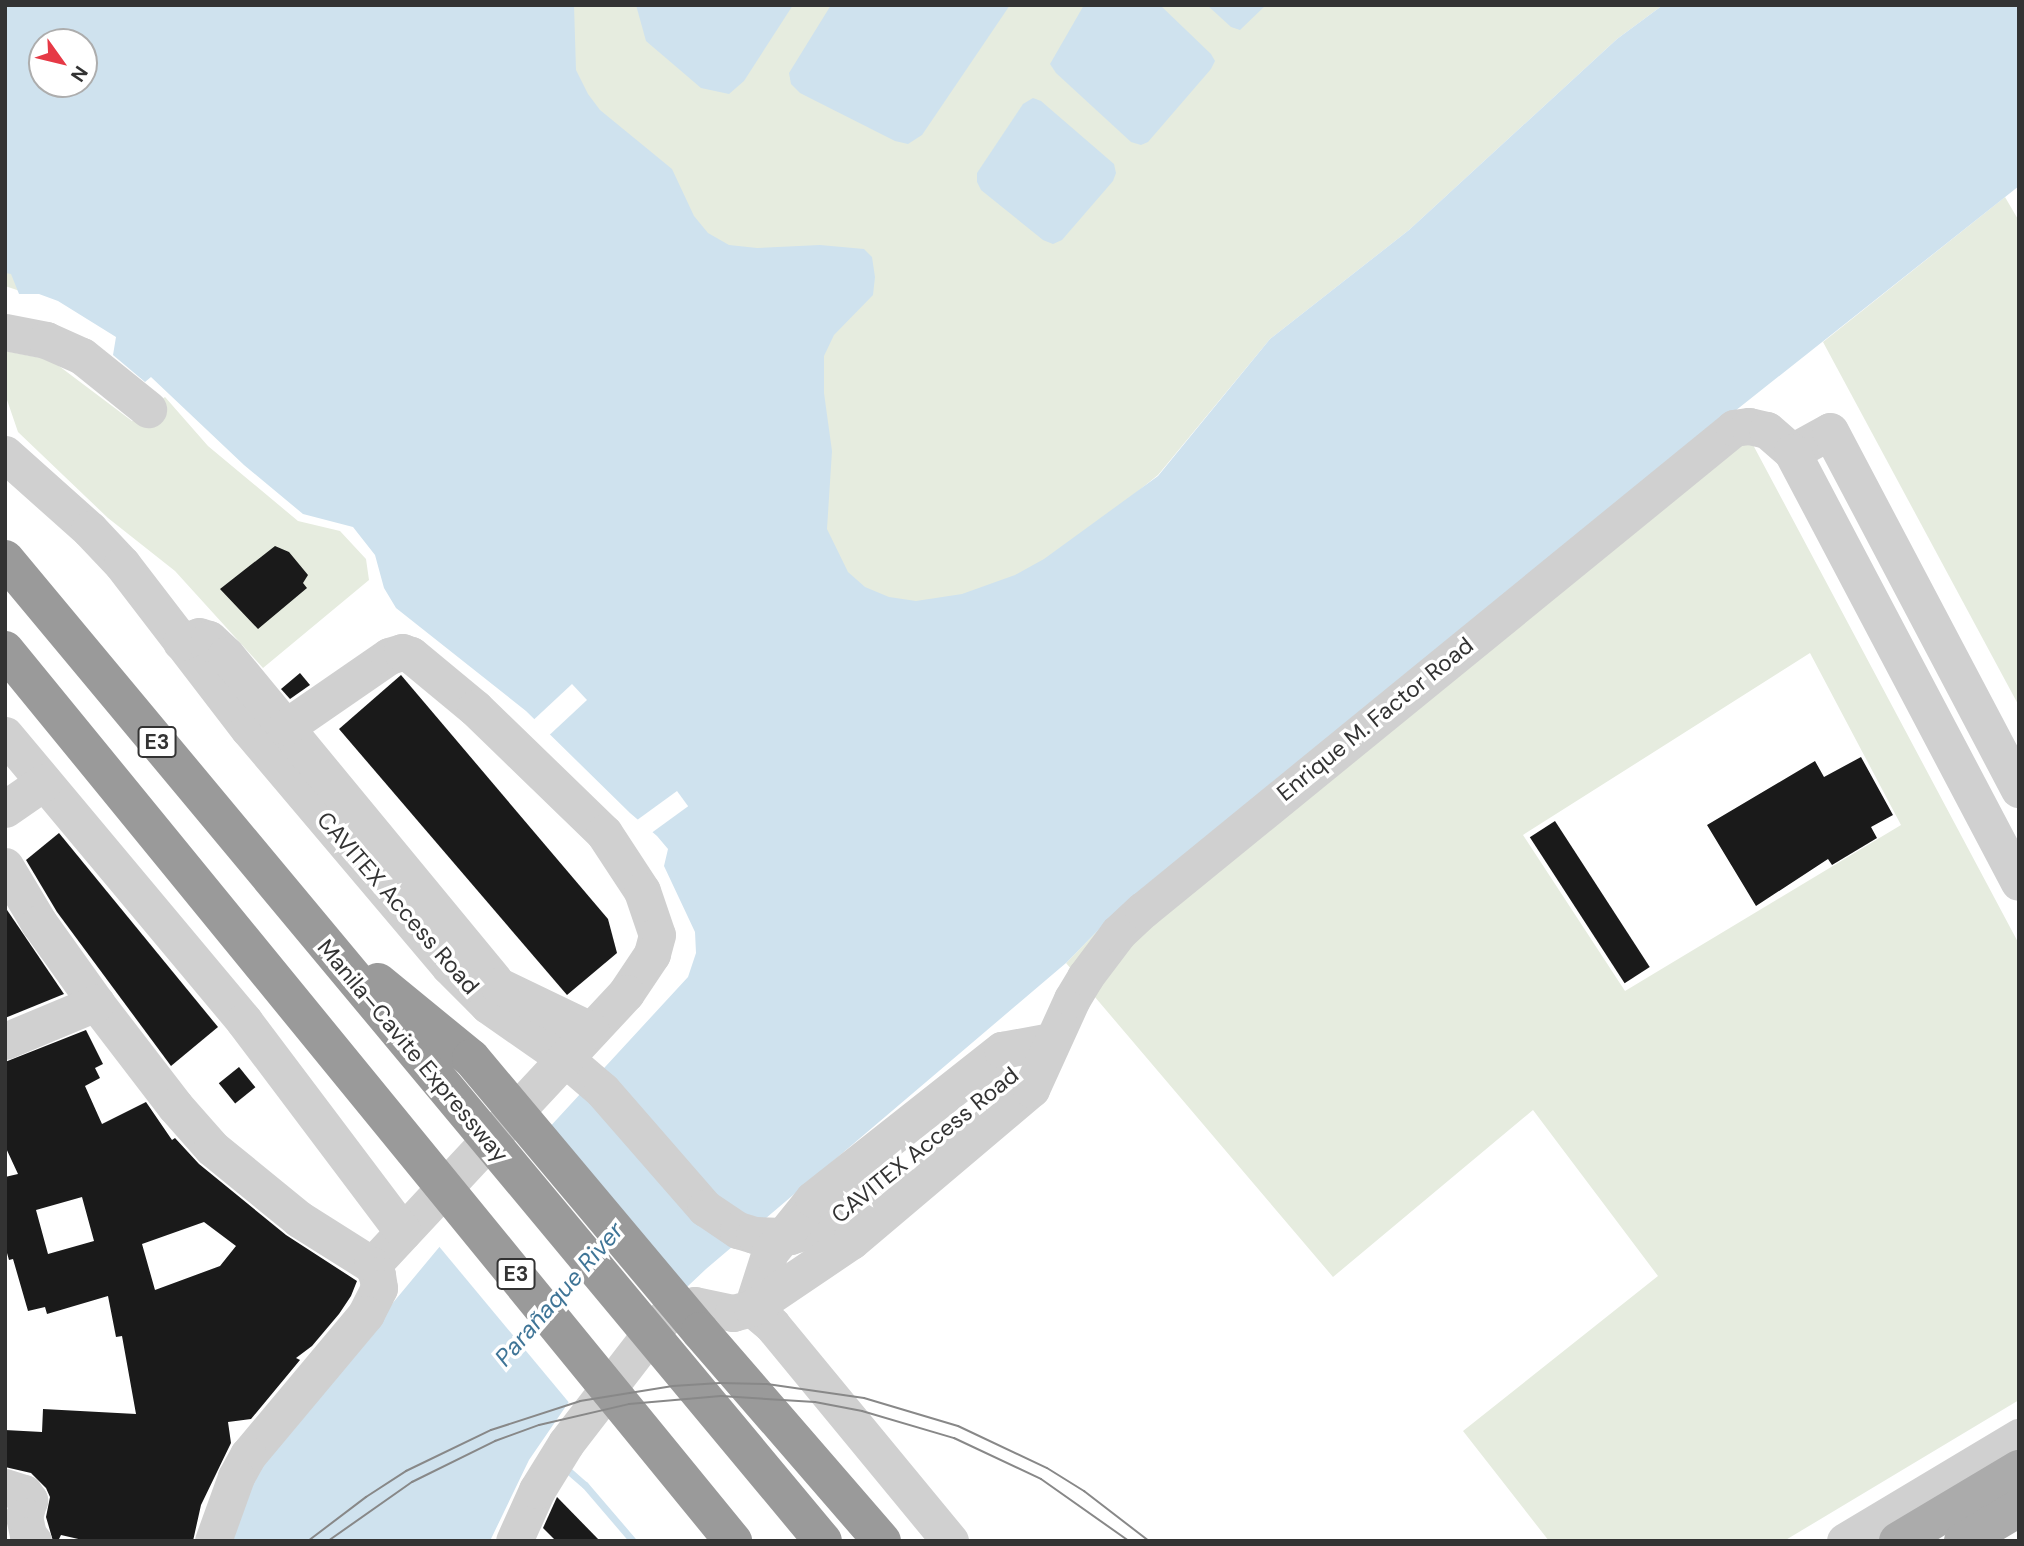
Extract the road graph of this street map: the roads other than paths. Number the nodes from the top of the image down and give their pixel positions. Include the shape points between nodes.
1 (5, 332) edge
2 (148, 410) dead end
3 (1793, 453) junction
4 (11, 469) edge
5 (5, 559) edge
6 (5, 650) edge
7 (190, 653) junction
8 (286, 727) junction
9 (5, 735) edge
10 (44, 782) junction
11 (2019, 789) edge
12 (5, 810) edge
13 (5, 866) edge
14 (2019, 881) edge
15 (309, 925) junction
16 (499, 986) junction
17 (96, 1003) junction
18 (592, 1030) junction
19 (5, 1041) edge
20 (1051, 1041) junction
21 (525, 1101) junction
22 (403, 1232) junction
23 (372, 1265) junction
24 (752, 1308) junction
25 (618, 1399) junction
26 (2019, 1437) edge
27 (2019, 1469) edge
28 (5, 1487) edge
29 (2019, 1508) edge
30 (33, 1541) edge
31 (214, 1541) edge
32 (514, 1541) edge
33 (733, 1541) edge
34 (751, 1541) edge
35 (822, 1541) edge
36 (882, 1541) edge
37 (950, 1541) edge
38 (1845, 1541) edge
39 (1898, 1541) edge
40 (1963, 1541) edge

1 - 2 street via 46,340 82,356
3 - 11 street via 1830,431
3 - 14 street
3 - 20 street, Enrique M. Factor Road via 1767,430 1734,428 1143,910 1100,955
4 - 7 street, CAVITEX Access Road via 114,555
5 - 15 highway, Manila–Cavite Expressway / E3
6 - 25 highway, E3
7 - 8 street via 188,637 199,636 218,646
7 - 20 street, CAVITEX Access Road via 449,966 488,1005 602,1090 687,1190 719,1220 754,1235 790,1236 809,1232 846,1213
8 - 16 street
8 - 18 street via 389,656 402,652 475,708 578,806 625,862 642,891 657,934 642,974
9 - 10 street
10 - 12 street
10 - 22 street via 244,1021
13 - 17 street
15 - 35 highway, Manila–Cavite Expressway / E3
15 - 36 highway via 471,1058
16 - 18 street
16 - 21 street via 525,1048
17 - 19 street
17 - 23 street via 212,1148 299,1219
18 - 21 street
20 - 24 street, Enrique M. Factor Road via 1031,1089 851,1241
20 - 24 street via 1002,1050 813,1199 770,1252
21 - 22 street
22 - 23 street
23 - 31 street via 379,1288 374,1301 248,1455
24 - 32 street via 733,1313 695,1305 678,1308 657,1325 566,1443 537,1490
24 - 37 street via 772,1325
25 - 33 highway, E3
25 - 34 highway
26 - 38 street
27 - 39 main road
28 - 30 street via 24,1493 29,1500 24,1516
29 - 40 main road

